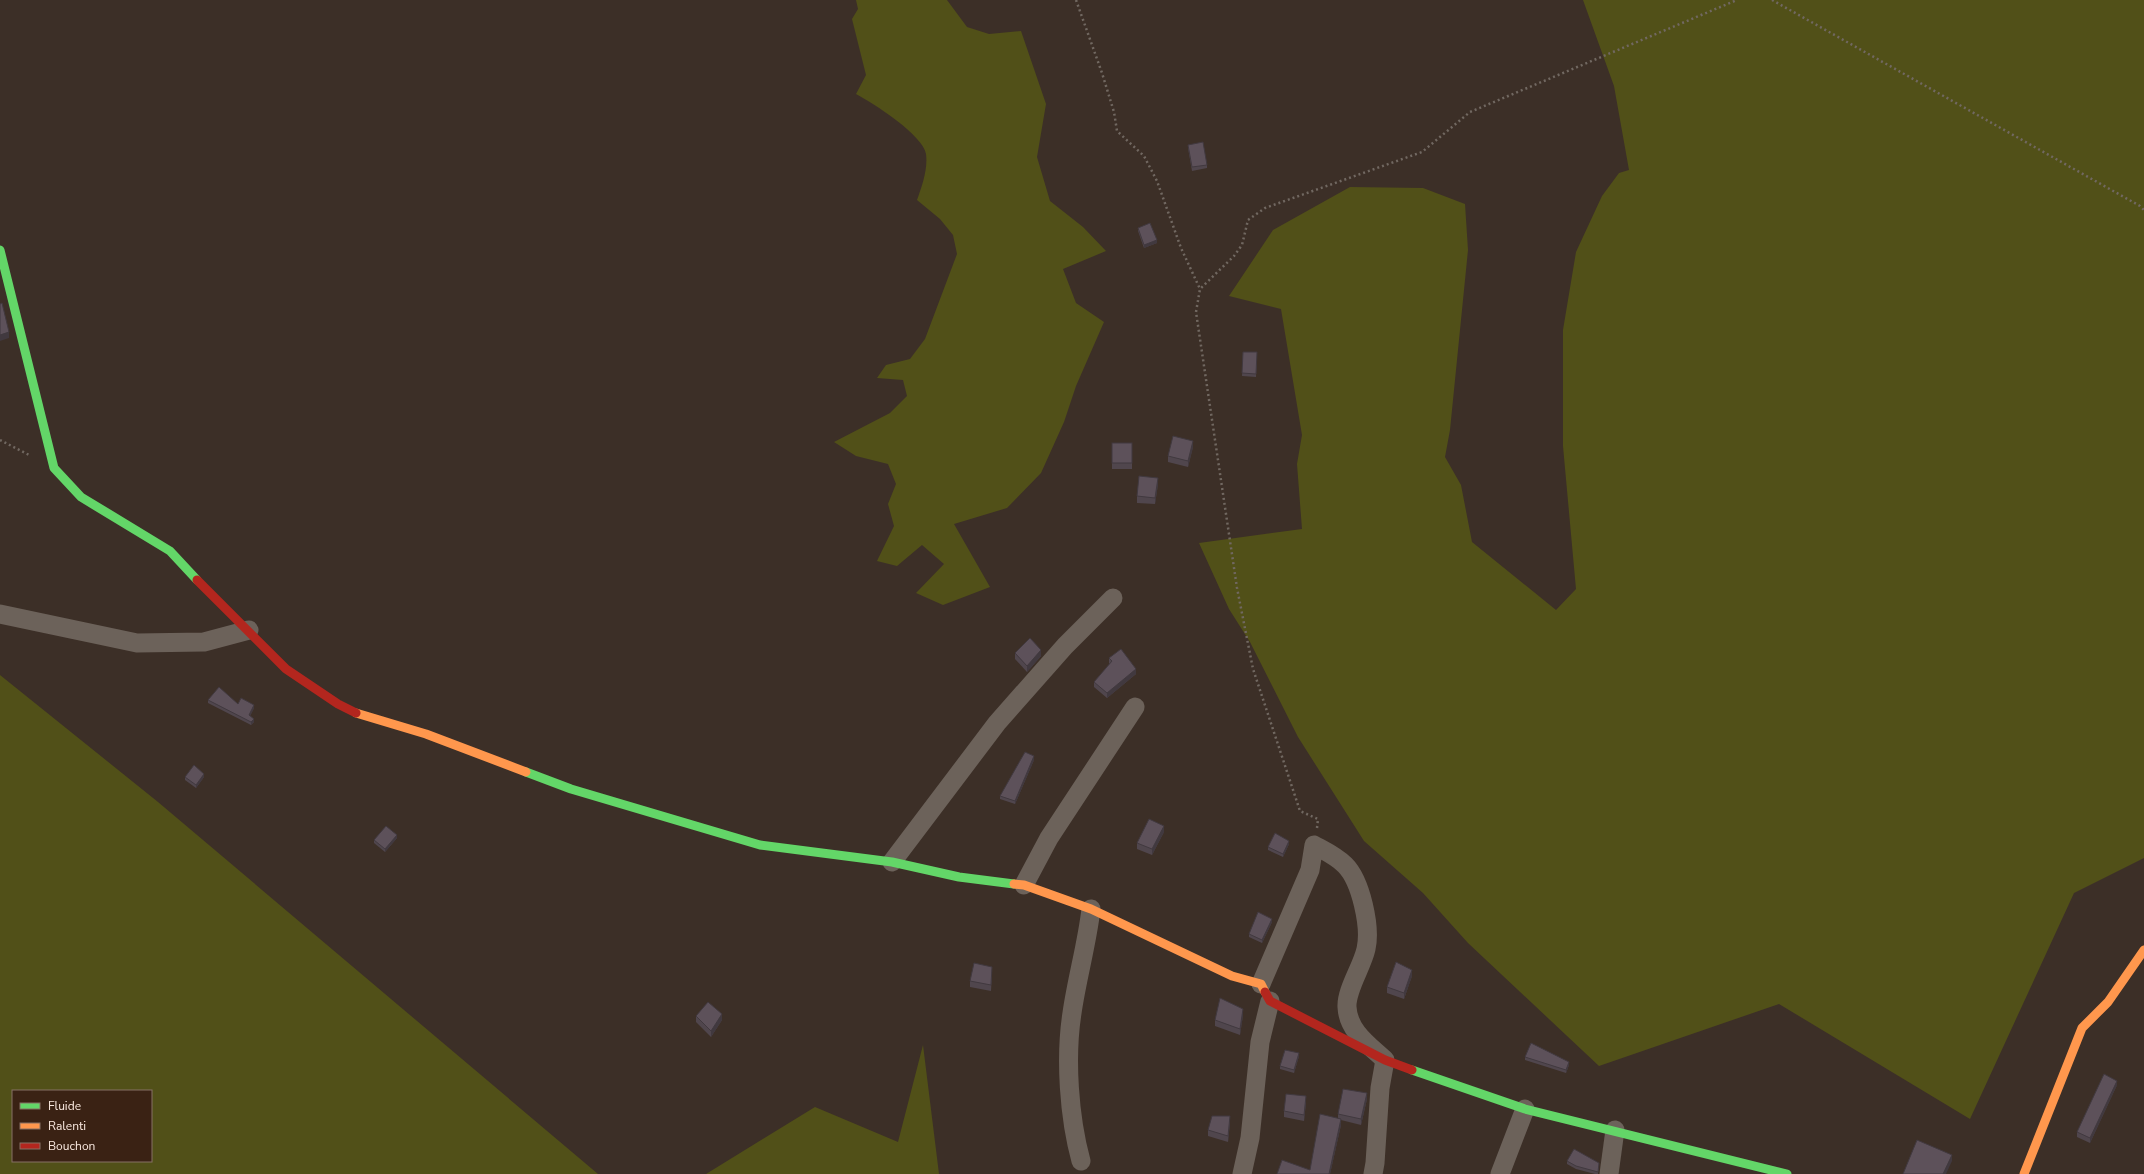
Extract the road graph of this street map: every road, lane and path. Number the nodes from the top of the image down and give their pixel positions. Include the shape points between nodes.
1 (1076, 0) edge
2 (1737, 0) edge
3 (1772, 0) edge
4 (2144, 210) edge
5 (0, 250) edge
6 (1200, 289) junction
7 (0, 440) edge
8 (54, 468) junction
9 (1113, 598) dead end
10 (0, 614) edge
11 (249, 630) junction
12 (1135, 707) dead end
13 (1314, 846) junction
14 (892, 862) junction
15 (1024, 885) junction
16 (1091, 909) junction
17 (2144, 950) edge
18 (1266, 992) junction
19 (1385, 1060) junction
20 (1525, 1109) junction
21 (1615, 1130) junction
22 (1081, 1161) dead end
23 (1743, 1168) edge
24 (1242, 1174) edge
25 (1373, 1174) edge
26 (1500, 1174) edge
27 (1609, 1174) edge
28 (1787, 1174) edge
29 (2024, 1174) edge

1 - 6 path via 1102,73 1114,112 1117,132 1144,156 1157,181 1181,248
2 - 6 path via 1470,112 1422,152 1265,208 1248,220 1242,245 1234,256
3 - 4 path
5 - 8 street
6 - 13 path via 1196,312 1237,588 1253,670 1300,812 1318,819
7 - 8 path
8 - 11 street via 81,497 170,551 220,605
9 - 14 street via 1065,646 997,723
10 - 11 street via 137,643 204,642
11 - 14 street via 286,669 338,704 359,714 426,734 571,789 760,845
12 - 15 street via 1049,838
13 - 18 street via 1310,870
13 - 19 street via 1346,865 1358,890 1364,909 1366,948 1348,997 1347,1007 1355,1033
14 - 15 street via 959,877
15 - 16 street
16 - 18 street
16 - 22 street via 1088,939 1079,972 1071,1022 1069,1084
17 - 29 street via 2108,1002 2082,1028
18 - 19 street
18 - 24 street via 1250,1138
19 - 20 street
19 - 25 street via 1380,1088 1376,1163
20 - 21 street
20 - 26 street
21 - 23 street
21 - 27 street
23 - 28 street

